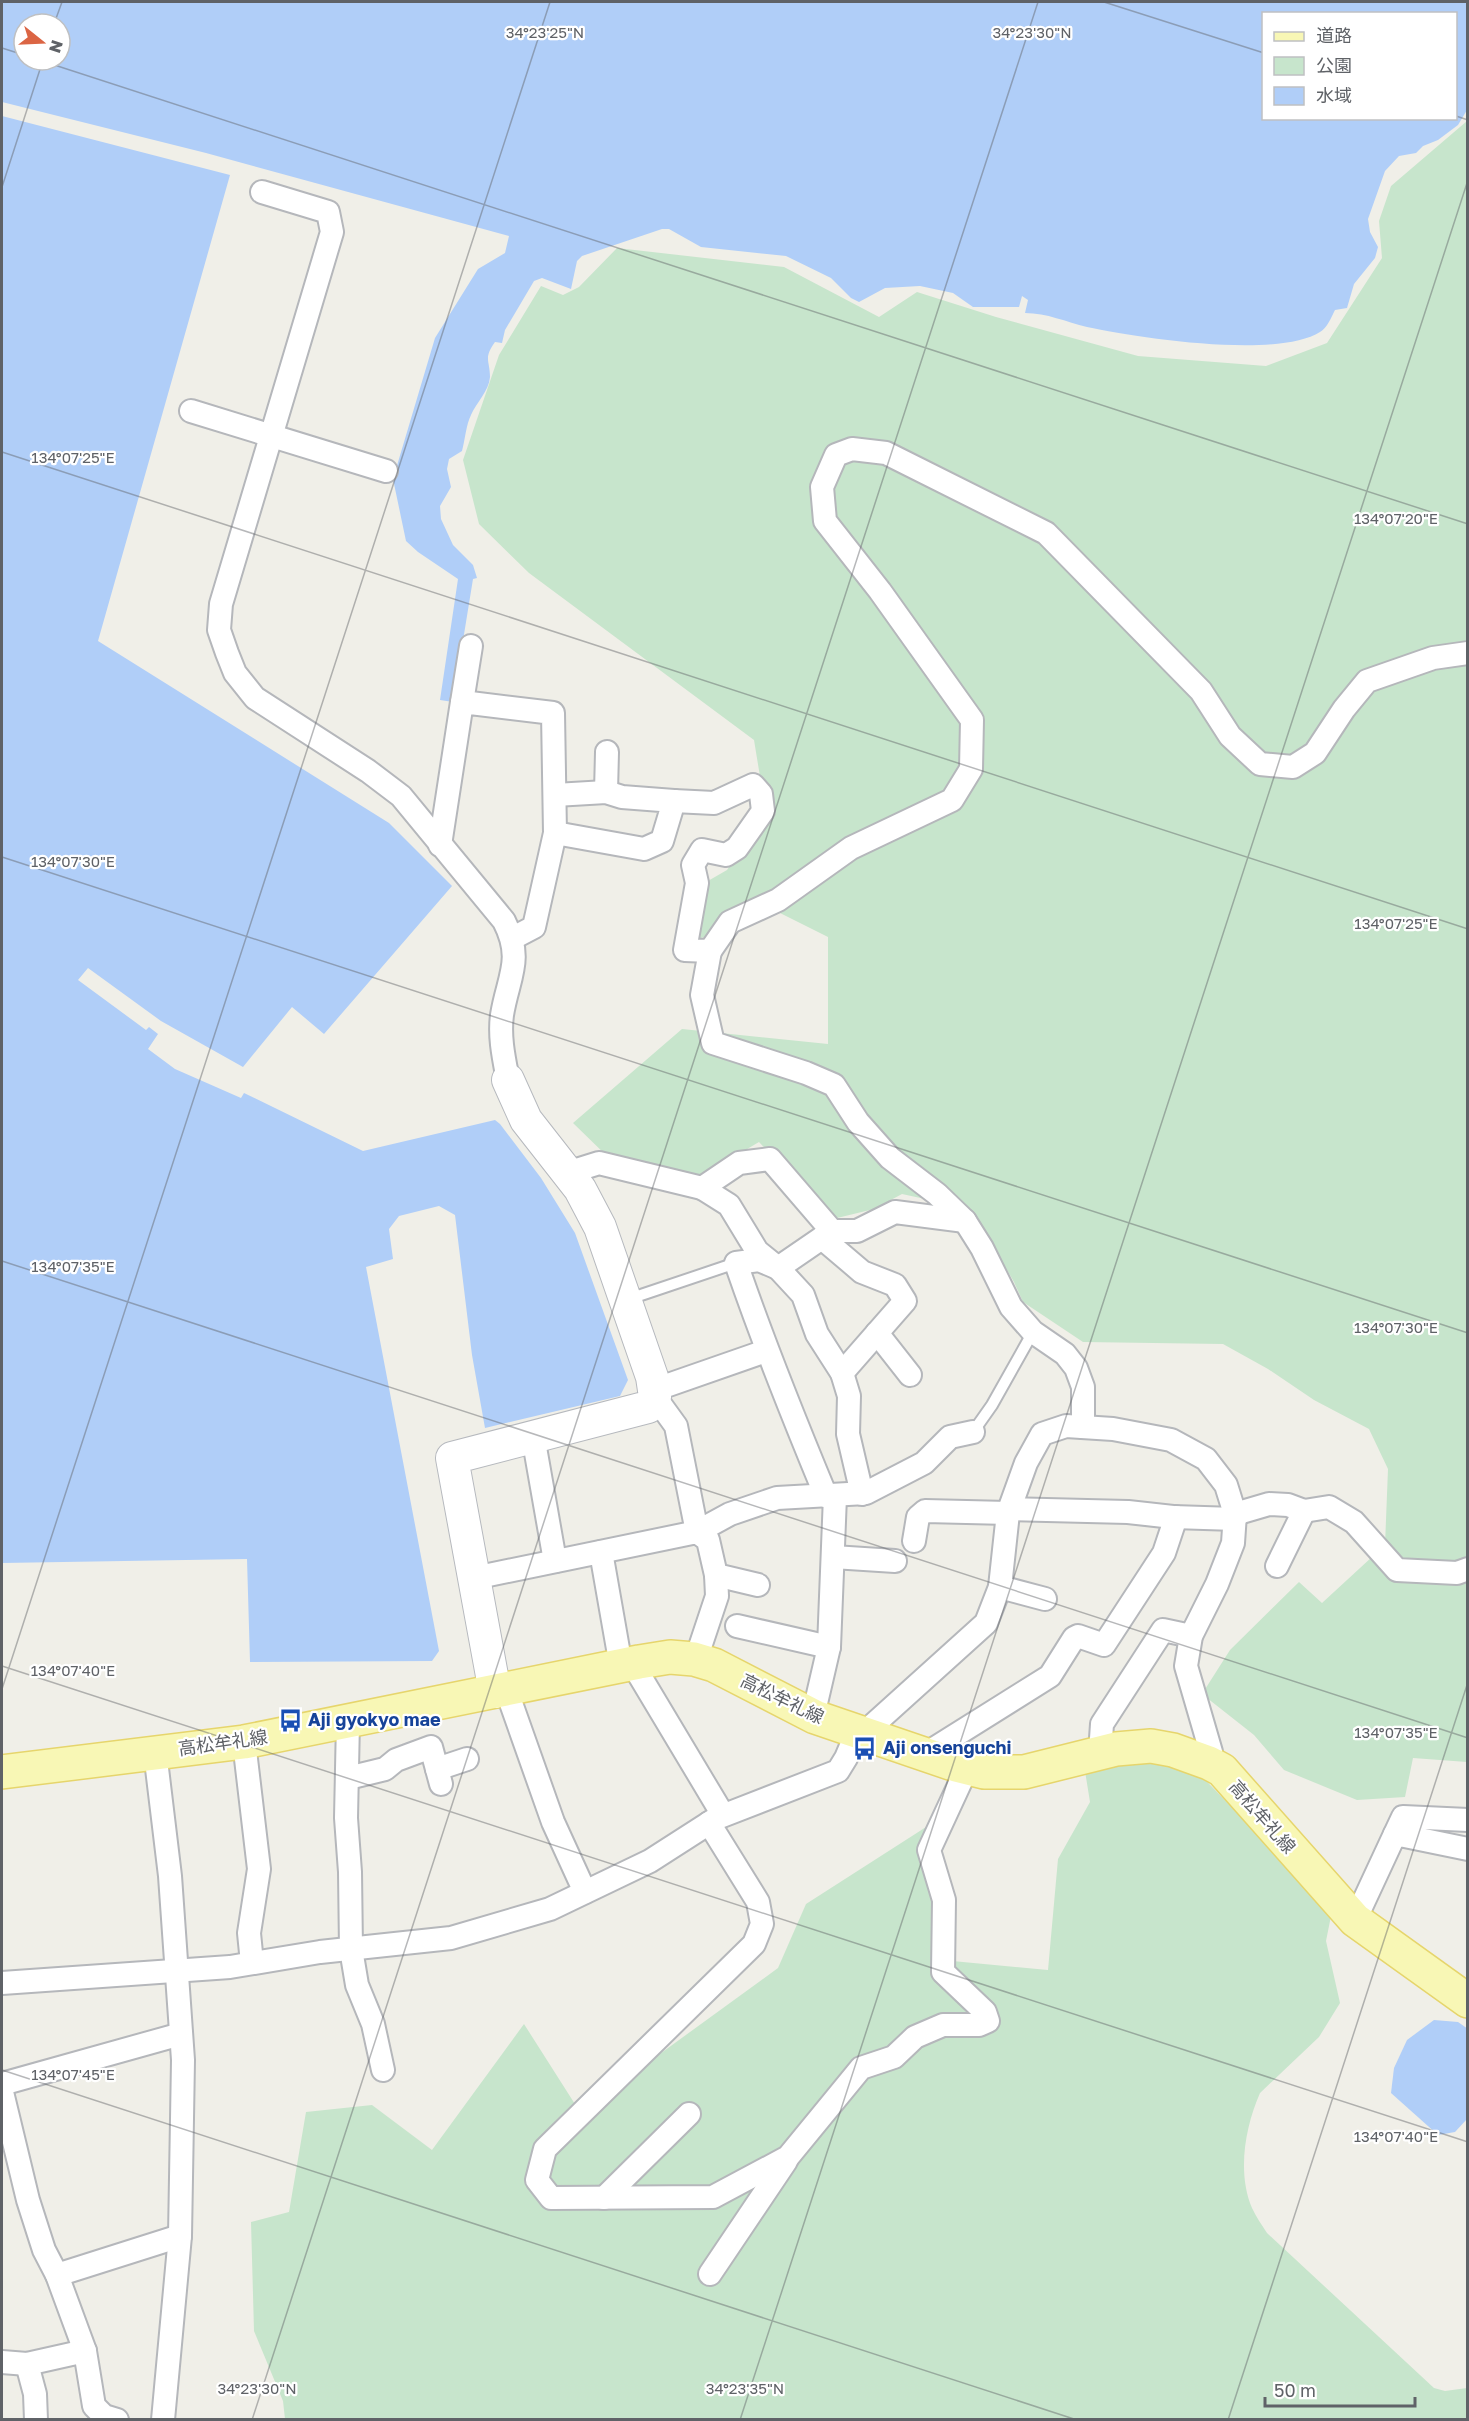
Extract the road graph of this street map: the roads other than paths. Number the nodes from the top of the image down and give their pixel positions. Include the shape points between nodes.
1 (262, 192) dead end
2 (191, 411) dead end
3 (271, 436) junction
4 (386, 471) dead end
5 (471, 646) dead end
6 (1467, 653) edge
7 (462, 702) junction
8 (607, 752) dead end
9 (606, 792) junction
10 (555, 795) junction
11 (674, 801) junction
12 (555, 833) junction
13 (440, 844) junction
14 (513, 938) junction
15 (710, 951) junction
16 (508, 1080) joint
17 (567, 1173) junction
18 (702, 1188) junction
19 (965, 1221) junction
20 (827, 1235) junction
21 (736, 1263) junction
22 (778, 1268) junction
23 (625, 1300) junction
24 (1033, 1332) junction
25 (878, 1333) junction
26 (766, 1351) junction
27 (842, 1373) junction
28 (910, 1375) dead end
29 (655, 1394) junction
30 (1083, 1427) junction
31 (974, 1432) joint
32 (533, 1436) junction
33 (862, 1494) junction
34 (830, 1496) junction
35 (1009, 1511) junction
36 (1304, 1511) junction
37 (1235, 1516) junction
38 (1176, 1517) junction
39 (698, 1532) junction
40 (914, 1541) dead end
41 (601, 1552) junction
42 (832, 1557) junction
43 (555, 1561) junction
44 (895, 1561) dead end
45 (1277, 1566) dead end
46 (1467, 1569) edge
47 (716, 1575) junction
48 (474, 1578) junction
49 (758, 1585) dead end
50 (1000, 1587) junction
51 (1045, 1599) dead end
52 (737, 1626) dead end
53 (1191, 1636) junction
54 (829, 1647) junction
55 (696, 1659) junction
56 (626, 1664) junction
57 (500, 1690) junction
58 (813, 1716) junction
59 (348, 1721) junction
60 (860, 1733) junction
61 (244, 1742) junction
62 (155, 1752) junction
63 (1100, 1753) junction
64 (924, 1755) junction
65 (467, 1759) dead end
66 (1209, 1763) junction
67 (966, 1768) junction
68 (2, 1772) edge
69 (348, 1778) junction
70 (716, 1819) junction
71 (1467, 1820) edge
72 (1395, 1834) junction
73 (1467, 1849) edge
74 (585, 1892) junction
75 (1355, 1920) junction
76 (351, 1949) junction
77 (252, 1963) junction
78 (176, 1971) junction
79 (2, 1983) edge
80 (1467, 2001) edge
81 (181, 2034) junction
82 (383, 2070) dead end
83 (2, 2084) edge
84 (2, 2092) edge
85 (689, 2114) dead end
86 (788, 2157) junction
87 (9, 2163) edge
88 (604, 2198) junction
89 (180, 2236) junction
90 (710, 2274) dead end
91 (57, 2275) junction
92 (85, 2351) junction
93 (2, 2362) edge
94 (27, 2364) junction
95 (36, 2420) edge
96 (117, 2420) edge
97 (163, 2420) edge

1 - 3 street via 328,212 332,232
2 - 3 street
3 - 4 street
3 - 13 street via 221,604 219,630 235,673 255,698 400,796
5 - 7 street
6 - 15 street via 1433,658 1367,681 1315,753 1293,767 1260,764 1230,736 1201,691 1046,533 886,453 852,449 836,455 822,487 825,521 972,720 971,769 952,800 851,848 778,900 730,922
7 - 10 street via 553,713
7 - 13 street
8 - 9 street
9 - 10 street
9 - 11 street
10 - 12 street
11 - 12 street via 662,841 644,849
11 - 15 street via 714,803 753,785 761,794 763,811 737,848 726,855 702,850 693,865 697,883 685,950
12 - 14 street via 534,927
13 - 14 street via 504,921
14 - 16 street via 514,961 502,1016
15 - 19 street via 702,995 713,1043 834,1085 858,1122 890,1158
16 - 17 street via 526,1120
17 - 18 street via 599,1163
17 - 23 street via 600,1227
18 - 20 street via 739,1163 770,1159
18 - 22 street via 729,1205 758,1251
19 - 20 street via 895,1212 857,1231
19 - 24 street via 1011,1307
20 - 22 street
20 - 25 street via 862,1272 895,1285 905,1301
21 - 22 street via 759,1260
21 - 23 lane
21 - 26 street
22 - 27 street via 803,1295 817,1334
23 - 29 street
24 - 30 street via 1065,1354 1076,1368 1083,1387
24 - 31 lane
25 - 27 street
25 - 28 street
26 - 29 street
26 - 34 street
27 - 33 street via 849,1396 848,1434
29 - 32 street via 648,1407
29 - 39 street via 676,1426
30 - 35 street via 1066,1426 1042,1434 1026,1463
30 - 37 street via 1171,1440 1206,1459 1226,1485
31 - 33 street via 950,1437 924,1463
32 - 43 street
32 - 48 street via 452,1458
33 - 34 street
34 - 39 street via 777,1498 730,1514
34 - 42 street
35 - 38 street via 1128,1512
35 - 40 street via 925,1511 918,1517
35 - 50 street
36 - 37 street via 1269,1504
36 - 45 street
36 - 46 street via 1329,1507 1354,1522 1397,1570 1457,1573
37 - 38 street
37 - 53 street via 1233,1543
38 - 64 street via 1164,1553 1104,1645 1074,1638 1050,1676
39 - 41 street
39 - 47 street via 708,1540
41 - 43 street
41 - 56 street
42 - 44 street
42 - 54 street
43 - 48 street
47 - 49 street
47 - 55 street via 717,1596
48 - 57 street
50 - 51 street
50 - 60 street via 986,1623
52 - 54 street
53 - 63 street via 1164,1630 1102,1724
53 - 66 street via 1186,1666 1211,1752
54 - 58 street
55 - 56 main road, 高松牟礼線 via 670,1657
55 - 58 main road, 高松牟礼線
56 - 57 main road, 高松牟礼線
56 - 70 street
57 - 59 main road, 高松牟礼線
57 - 74 street
58 - 60 main road, 高松牟礼線
59 - 61 main road, 高松牟礼線
59 - 69 street
60 - 64 main road, 高松牟礼線
60 - 70 street via 838,1771
61 - 62 main road, 高松牟礼線
61 - 77 street via 259,1869 249,1933
62 - 68 main road, 高松牟礼線
62 - 78 street via 170,1876
63 - 66 main road, 高松牟礼線 via 1150,1746
63 - 67 main road, 高松牟礼線 via 1024,1772
64 - 67 main road, 高松牟礼線
65 - 69 street via 439,1776 431,1747 396,1760 385,1769
66 - 75 main road, 高松牟礼線 via 1222,1770
67 - 86 street via 929,1850 945,1900 943,1972 985,2012 988,2021 979,2025 943,2025 915,2037 894,2057 861,2068
69 - 76 street
70 - 74 street via 650,1861
70 - 88 street via 758,1902 762,1924 754,1944 545,2149 537,2180 551,2198
71 - 72 street via 1403,1817
72 - 73 street
72 - 75 street
74 - 76 street via 550,1909 451,1938
75 - 80 main road, 高松牟礼線
76 - 77 street
76 - 82 street via 357,1984 373,2024
77 - 78 street
78 - 79 street
78 - 81 street
81 - 83 street
81 - 89 street
84 - 87 street
85 - 88 street
86 - 88 street via 713,2197
86 - 90 street
87 - 91 street
89 - 91 street
89 - 97 street
91 - 92 street
92 - 94 street
92 - 96 street via 94,2406 104,2416
93 - 94 street
94 - 95 street via 35,2394

